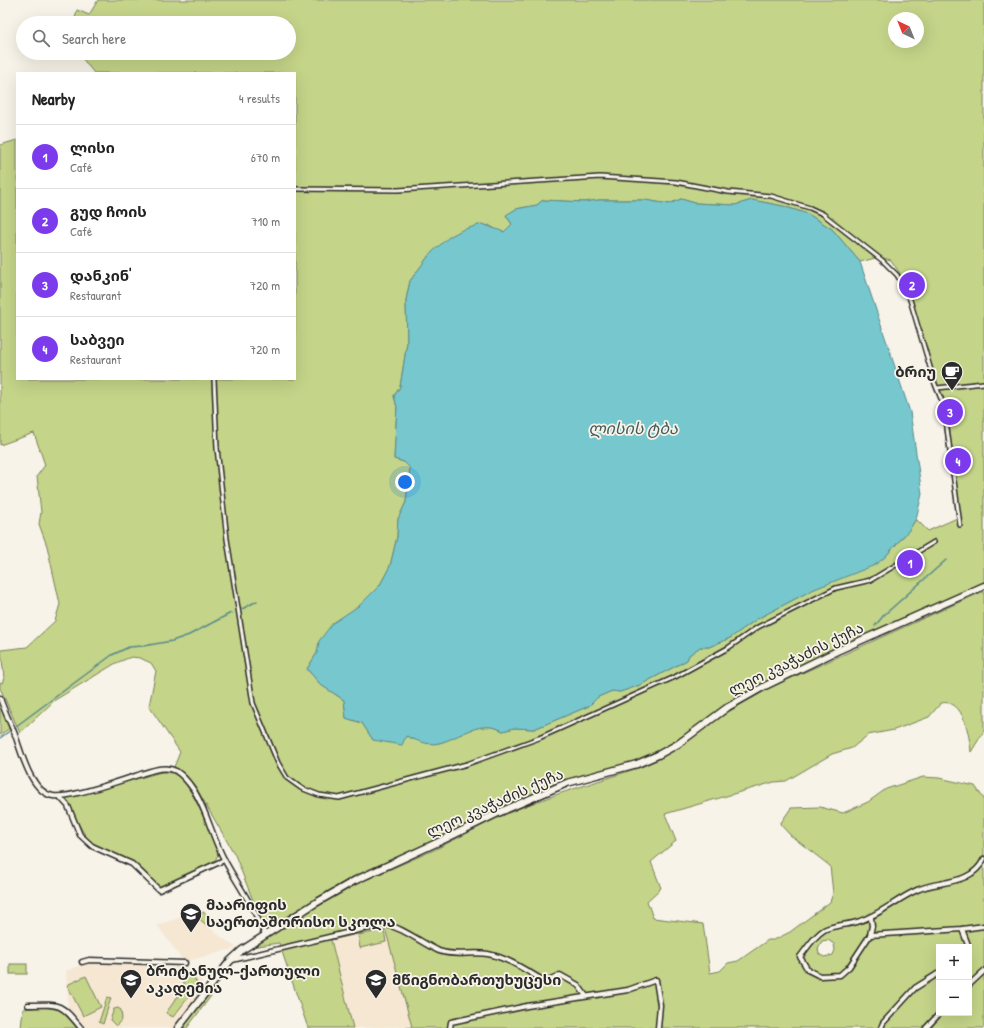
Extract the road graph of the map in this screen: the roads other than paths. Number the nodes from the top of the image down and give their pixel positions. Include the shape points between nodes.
1 (296, 188) edge
2 (214, 380) edge
3 (984, 383) edge
4 (938, 388) junction
5 (960, 525) dead end
6 (934, 542) dead end
7 (984, 586) edge
8 (0, 698) edge
9 (60, 796) junction
10 (984, 859) edge
11 (224, 860) junction
12 (871, 918) junction
13 (984, 926) edge
14 (962, 929) junction
15 (265, 935) junction
16 (870, 935) junction
17 (968, 944) edge
18 (230, 961) junction
19 (82, 962) dead end
20 (185, 963) dead end
21 (984, 971) edge
22 (936, 975) edge
23 (972, 982) edge
24 (586, 996) junction
25 (28, 1005) dead end
26 (937, 1016) edge
27 (81, 1028) edge
28 (178, 1028) edge
29 (450, 1028) edge
30 (658, 1028) edge
31 (881, 1028) edge
32 (926, 1028) edge

1 - 4 street via 398,190 600,177 676,182 790,200 823,214 883,261 896,275 908,293
2 - 6 street via 217,448 227,538 253,703 283,772 301,788 325,797 338,798 454,768 539,738 675,677 728,648 764,623 836,588 871,580
3 - 4 street
4 - 5 street via 945,412
7 - 15 main road, ლეო კვაჭაძის ქუჩა via 765,686 658,755 637,764 567,783 498,812 354,881
8 - 9 street via 34,782 42,792
9 - 11 street via 68,806 80,835 92,846 132,864 159,890
9 - 11 street via 154,770 167,768 176,771 193,789
10 - 12 street via 970,874 957,881 934,884 916,890
11 - 15 street
12 - 16 street
12 - 16 street via 825,929 816,936 800,957 808,970 820,976 840,974 849,967
13 - 14 street
14 - 16 street
14 - 17 street
15 - 18 main road, ლეო კვაჭაძის ქუჩა
18 - 24 street via 384,924 440,951 456,955 487,954 498,957 544,981 560,975 578,985
18 - 28 main road, ლეო კვაჭაძის ქუჩა
19 - 20 street via 89,960
21 - 23 street
22 - 31 street via 915,988
24 - 29 street via 451,1022
24 - 30 street via 628,990 656,980 660,1005
25 - 27 street via 50,1004 62,1007
26 - 32 street

